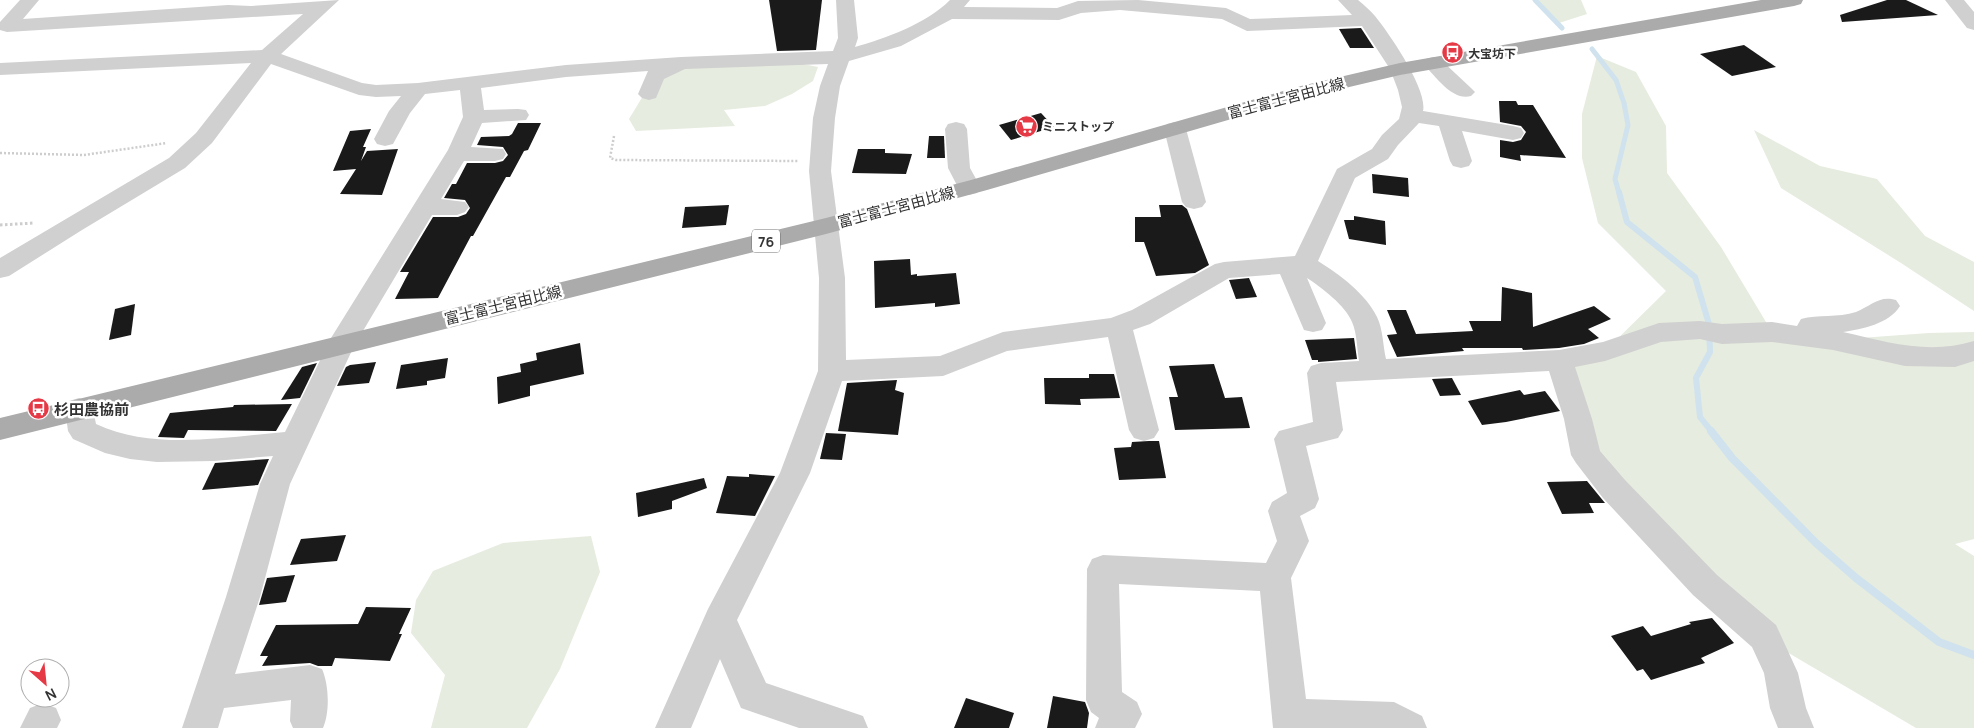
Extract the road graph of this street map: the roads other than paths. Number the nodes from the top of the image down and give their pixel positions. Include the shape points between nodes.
1 (30, 0) edge
2 (845, 0) edge
3 (1347, 0) edge
4 (1794, 0) edge
5 (1954, 0) edge
6 (1136, 3) edge
7 (325, 4) edge
8 (954, 7) edge
9 (1368, 20) junction
10 (1974, 24) edge
11 (38, 25) junction
12 (267, 56) junction
13 (842, 57) junction
14 (681, 63) junction
15 (1434, 63) junction
16 (2, 69) edge
17 (1400, 69) junction
18 (470, 84) junction
19 (418, 90) junction
20 (1464, 92) dead end
21 (649, 94) dead end
22 (518, 115) dead end
23 (1411, 115) junction
24 (474, 117) junction
25 (1448, 121) junction
26 (956, 129) dead end
27 (1175, 129) junction
28 (1513, 133) dead end
29 (385, 139) dead end
30 (457, 154) junction
31 (495, 154) dead end
32 (1461, 161) dead end
33 (968, 188) junction
34 (1194, 202) dead end
35 (425, 207) junction
36 (457, 207) dead end
37 (826, 226) junction
38 (1296, 265) junction
39 (0, 270) edge
40 (1887, 306) dead end
41 (1313, 323) dead end
42 (1119, 326) junction
43 (1803, 337) junction
44 (341, 344) junction
45 (1974, 351) edge
46 (1559, 360) junction
47 (1374, 369) junction
48 (832, 371) junction
49 (79, 409) junction
50 (0, 429) edge
51 (1144, 430) dead end
52 (294, 443) junction
53 (1275, 578) junction
54 (720, 620) junction
55 (212, 693) junction
56 (308, 721) dead end
57 (1118, 721) edge
58 (1291, 722) edge
59 (200, 728) edge
60 (673, 728) edge
61 (850, 728) edge
62 (1409, 728) edge
63 (1796, 728) edge

1 - 11 street via 7,26
2 - 13 street via 848,38
3 - 9 street
4 - 15 main road, 富士富士宮由比線 / 76
5 - 10 street
6 - 8 street via 1078,7 1059,14
6 - 9 street via 1226,14 1247,24
7 - 11 street
7 - 12 street
8 - 13 street via 894,42
9 - 17 street
11 - 16 street
12 - 16 street
12 - 19 street via 346,84
12 - 39 street via 204,138 178,163
13 - 14 street
13 - 37 street via 830,86 824,118 820,161
14 - 18 street via 566,71
14 - 21 street via 655,76
15 - 17 main road, 富士富士宮由比線 / 76
15 - 20 street
17 - 23 street via 1409,90 1413,107
17 - 27 main road, 富士富士宮由比線 / 76 via 1301,92
18 - 19 street
18 - 24 street
19 - 29 street via 400,111
22 - 24 street
23 - 25 street
23 - 38 street via 1380,154 1345,174
24 - 30 street
25 - 28 street
25 - 32 street
26 - 33 street via 960,168
27 - 33 main road, 富士富士宮由比線 / 76
27 - 34 street
30 - 31 street
30 - 35 street
33 - 37 main road, 富士富士宮由比線 / 76
35 - 36 street
35 - 44 street
37 - 44 main road, 富士富士宮由比線 / 76
37 - 48 street via 832,278
38 - 41 street
38 - 42 street via 1224,270 1142,317
38 - 47 street via 1329,280 1365,319
40 - 43 street via 1862,320 1810,326
42 - 48 street via 1002,342 943,366
42 - 51 street
43 - 45 street via 1906,356 1955,357
43 - 46 street via 1772,332 1660,332 1605,351
44 - 49 main road, 富士富士宮由比線 / 76
44 - 52 street
46 - 47 street
46 - 63 street via 1586,455 1705,585 1764,636 1781,673
47 - 53 street via 1321,372 1328,430 1289,439 1304,499 1283,511 1293,541
48 - 54 street via 795,473
49 - 50 main road, 富士富士宮由比線 / 76
49 - 52 street via 82,431 95,439 147,451
52 - 55 street via 275,484
53 - 57 street via 1103,569 1104,700
53 - 58 street
54 - 60 street
54 - 61 street via 754,696
55 - 56 street via 310,682
55 - 59 street
58 - 62 street via 1394,719

